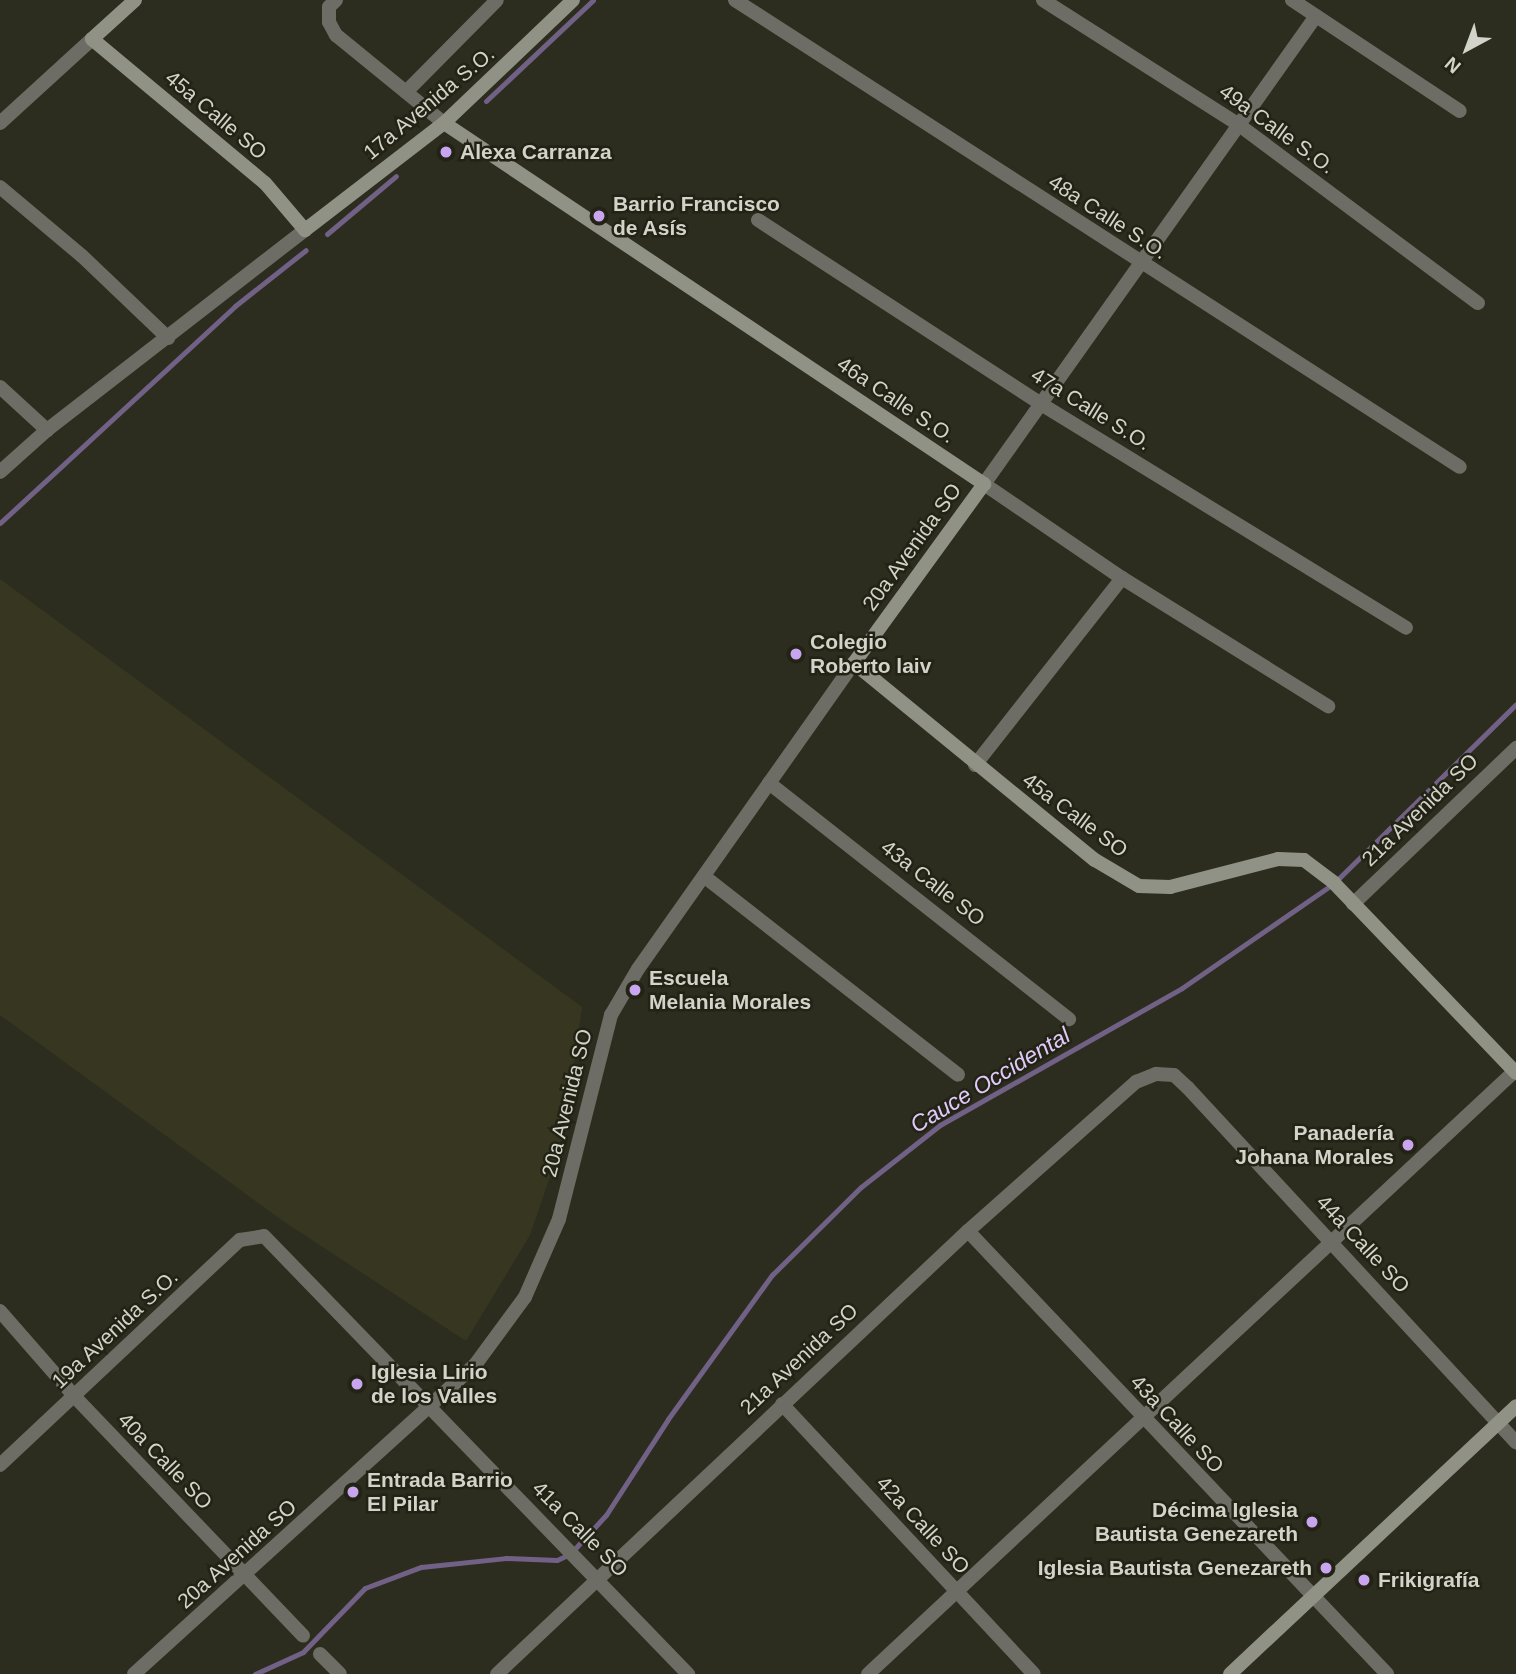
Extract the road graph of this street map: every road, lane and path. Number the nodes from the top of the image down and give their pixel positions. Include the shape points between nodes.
1 (135, 0) edge
2 (336, 0) edge
3 (497, 0) edge
4 (573, 0) edge
5 (735, 0) edge
6 (1043, 0) edge
7 (1292, 0) edge
8 (1317, 16) junction
9 (92, 39) junction
10 (406, 92) junction
11 (1460, 111) dead end
12 (444, 122) junction
13 (0, 123) edge
14 (1239, 125) junction
15 (0, 187) edge
16 (758, 220) dead end
17 (305, 230) junction
18 (1141, 263) junction
19 (1478, 303) dead end
20 (168, 338) junction
21 (0, 387) edge
22 (1041, 404) junction
23 (47, 430) junction
24 (1460, 467) dead end
25 (0, 472) edge
26 (984, 484) junction
27 (1122, 578) junction
28 (1406, 628) dead end
29 (853, 663) junction
30 (1328, 706) dead end
31 (1516, 747) edge
32 (975, 765) junction
33 (769, 783) junction
34 (705, 877) junction
35 (1353, 904) junction
36 (1069, 1019) dead end
37 (1516, 1072) edge
38 (958, 1075) dead end
39 (1136, 1082) joint
40 (968, 1231) junction
41 (264, 1236) joint
42 (1332, 1242) junction
43 (0, 1311) edge
44 (75, 1397) junction
45 (782, 1404) junction
46 (430, 1406) junction
47 (1516, 1406) edge
48 (1143, 1418) junction
49 (1498, 1423) junction
50 (1516, 1442) edge
51 (0, 1465) edge
52 (245, 1575) junction
53 (599, 1577) junction
54 (956, 1592) junction
55 (1312, 1596) junction
56 (303, 1636) dead end
57 (320, 1654) dead end
58 (134, 1674) edge
59 (340, 1674) edge
60 (497, 1674) edge
61 (688, 1674) edge
62 (868, 1674) edge
63 (1034, 1674) edge
64 (1230, 1674) edge
65 (1387, 1674) edge

1 - 9 street
2 - 10 street via 329,7 329,22 336,35
3 - 10 street
4 - 12 street, 17a Avenida S.O.
5 - 18 street, 48a Calle S.O.
6 - 14 street, 49a Calle S.O.
7 - 8 street
8 - 11 street
8 - 14 street
9 - 13 street
9 - 17 street, 45a Calle SO via 265,183
10 - 12 street
12 - 17 street, 17a Avenida S.O.
12 - 26 street, 46a Calle S.O.
14 - 18 street
14 - 19 street, 49a Calle S.O.
15 - 20 street
16 - 22 street, 47a Calle S.O.
17 - 20 street
18 - 22 street
18 - 24 street, 48a Calle S.O.
20 - 23 street
21 - 23 street
22 - 26 street
22 - 28 street, 47a Calle S.O.
23 - 25 street
26 - 27 street, 46a Calle S.O.
26 - 29 street, 20a Avenida SO
27 - 30 street, 46a Calle S.O.
27 - 32 street
29 - 32 street, 45a Calle SO
29 - 33 street, 20a Avenida SO
31 - 35 street, 21a Avenida SO
32 - 35 street, 45a Calle SO via 1095,860 1139,886 1170,887 1278,859 1304,860
33 - 34 street, 20a Avenida SO
33 - 36 street, 43a Calle SO
34 - 38 street
34 - 46 street, 20a Avenida SO via 638,969 611,1015 559,1219 524,1297 475,1365
35 - 37 street, 45a Calle SO
37 - 42 street
39 - 40 street, 21a Avenida SO
39 - 42 street, 44a Calle SO via 1156,1074 1174,1075
40 - 45 street, 21a Avenida SO
40 - 48 street, 43a Calle SO
41 - 44 street, 19a Avenida S.O. via 240,1240
41 - 46 street, 41a Calle SO
42 - 48 street
42 - 49 street, 44a Calle SO
43 - 44 street, 40a Calle SO
44 - 51 street, 19a Avenida S.O.
44 - 52 street, 40a Calle SO
45 - 53 street, 21a Avenida SO
45 - 54 street, 42a Calle SO
46 - 52 street, 20a Avenida SO
46 - 53 street, 41a Calle SO
47 - 49 street
48 - 54 street
48 - 55 street, 43a Calle SO
49 - 50 street, 44a Calle SO
49 - 55 street
52 - 56 street, 40a Calle SO
52 - 58 street, 20a Avenida SO
53 - 60 street, 21a Avenida SO
53 - 61 street, 41a Calle SO
54 - 62 street
54 - 63 street, 42a Calle SO
55 - 64 street
55 - 65 street, 43a Calle SO
57 - 59 street

